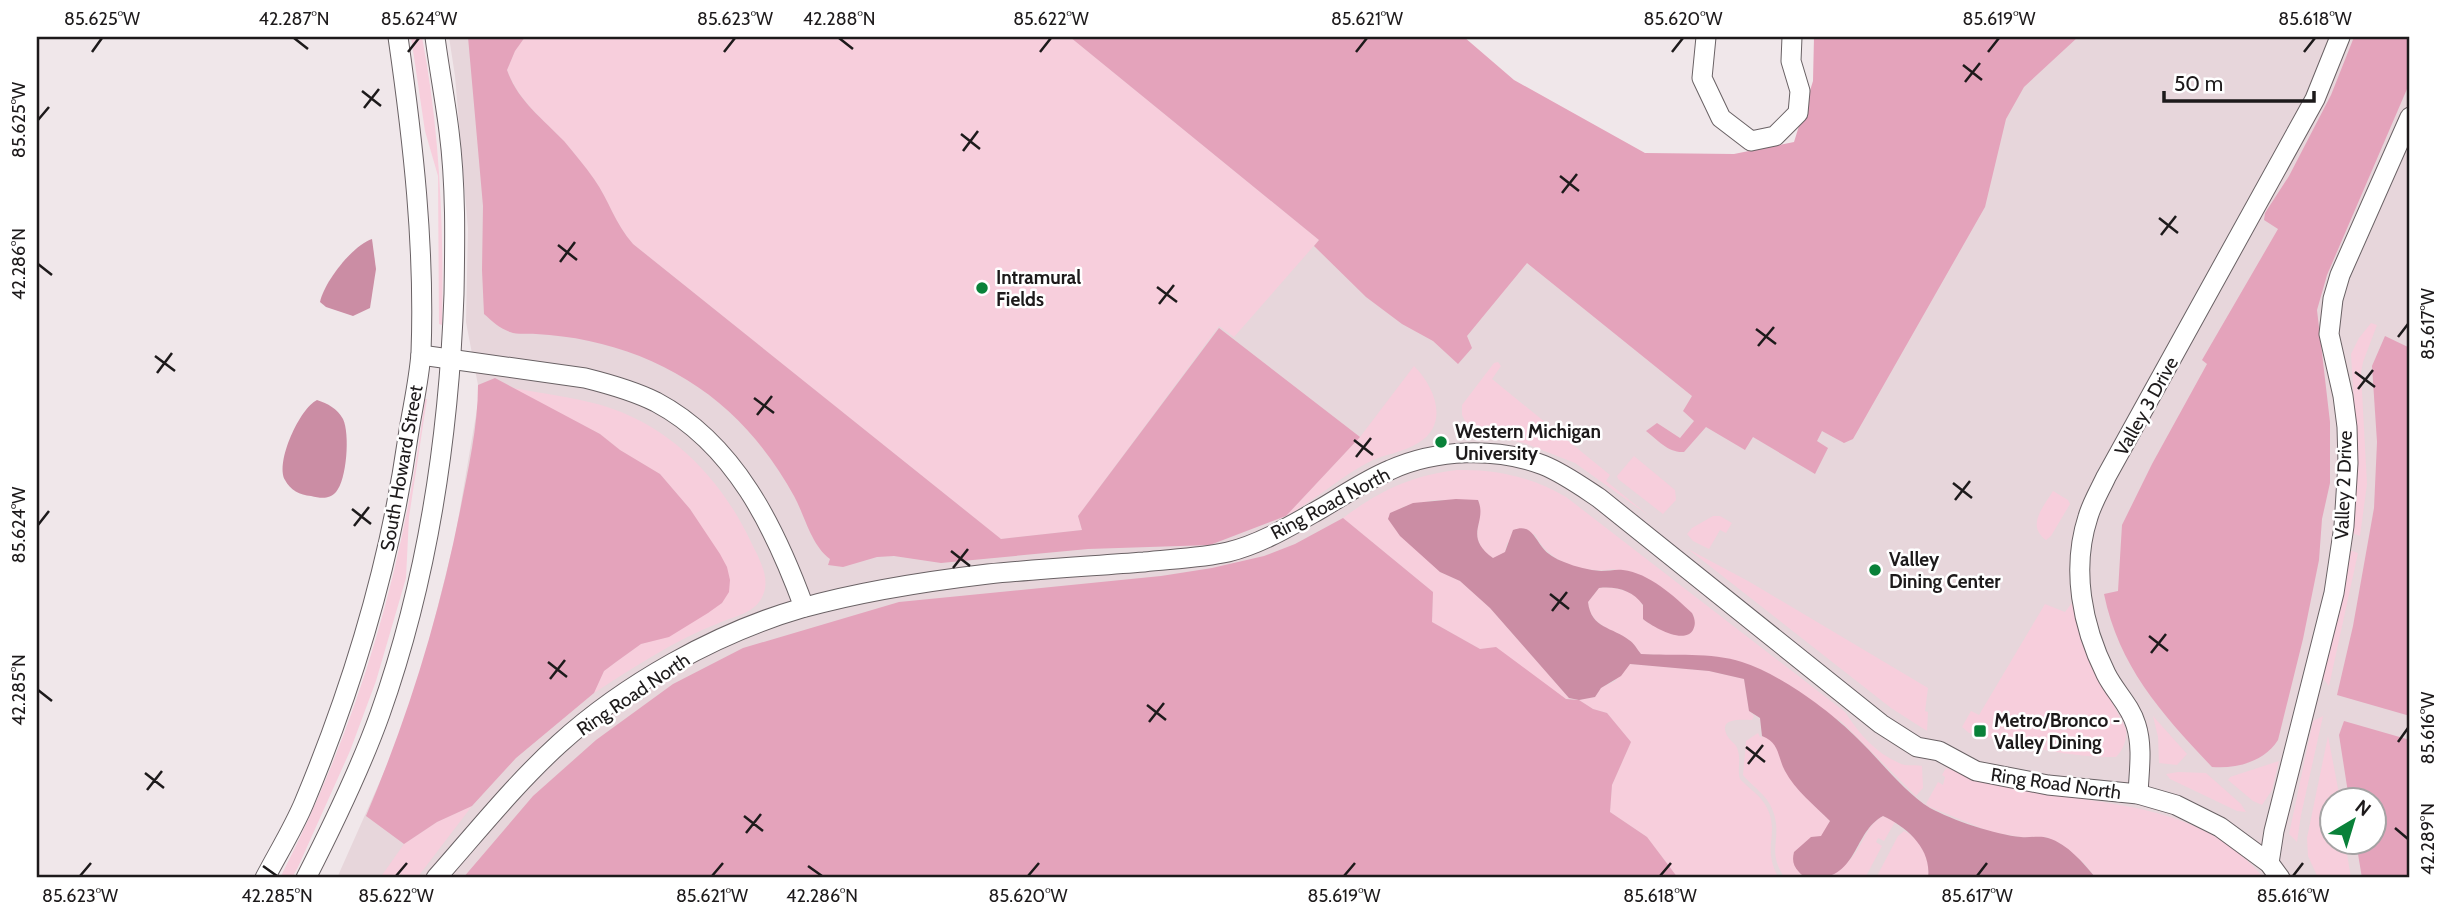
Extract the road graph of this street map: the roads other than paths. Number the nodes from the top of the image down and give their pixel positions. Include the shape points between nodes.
1 (398, 37) edge
2 (435, 37) edge
3 (1706, 37) edge
4 (1792, 37) edge
5 (2340, 37) edge
6 (2410, 117) edge
7 (421, 355) junction
8 (452, 359) junction
9 (804, 607) junction
10 (2138, 794) junction
11 (2274, 871) edge
12 (265, 878) edge
13 (306, 878) edge
14 (436, 878) edge

1 - 7 street, South Howard Street via 412,143
2 - 8 street, South Howard Street via 449,132 454,214
3 - 4 street via 1702,78 1721,118 1751,141 1775,136 1797,113 1800,90 1791,61
5 - 10 street, Valley 3 Drive via 2315,99 2088,516 2080,554 2082,609 2107,676 2136,724 2141,749
6 - 11 street, Valley 2 Drive via 2333,299 2329,334 2347,427 2344,526 2334,593 2274,831
7 - 8 street
7 - 12 street, South Howard Street via 401,485 378,590 343,703 303,805
8 - 9 street via 611,384 656,402 682,419 731,466 763,512
8 - 13 street, South Howard Street via 433,519 410,621 380,716
9 - 10 street, Ring Road North via 986,575 1228,552 1281,531 1412,461 1461,453 1516,457 1543,465 1599,498 1907,743 1939,751 1976,771 2048,785
9 - 14 street, Ring Road North via 729,635 671,664 615,701 520,782
10 - 11 street, Ring Road North via 2206,820

